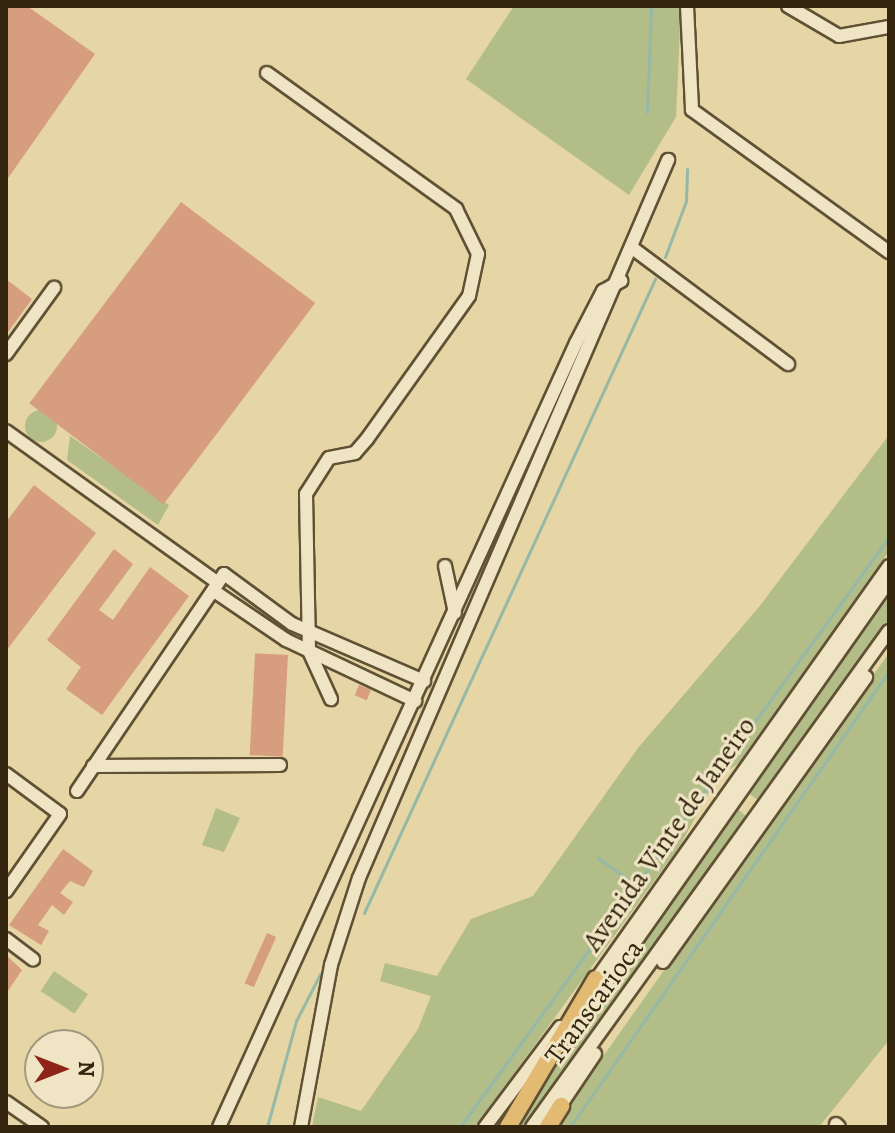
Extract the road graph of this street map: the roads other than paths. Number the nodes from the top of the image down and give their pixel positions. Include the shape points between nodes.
1 (687, 6) edge
2 (788, 6) edge
3 (889, 27) edge
4 (267, 73) dead end
5 (668, 160) dead end
6 (635, 250) junction
7 (889, 252) edge
8 (621, 281) junction
9 (54, 288) dead end
10 (6, 354) edge
11 (788, 364) dead end
12 (6, 431) edge
13 (445, 566) dead end
14 (889, 566) edge
15 (889, 581) edge
16 (218, 582) junction
17 (456, 614) junction
18 (889, 631) edge
19 (313, 634) junction
20 (888, 648) edge
21 (309, 651) junction
22 (355, 653) junction
23 (348, 670) junction
24 (396, 671) junction
25 (424, 681) junction
26 (388, 689) junction
27 (331, 699) dead end
28 (415, 701) junction
29 (280, 765) dead end
30 (93, 766) junction
31 (6, 774) edge
32 (77, 791) dead end
33 (742, 799) junction
34 (756, 809) junction
35 (676, 866) junction
36 (6, 891) edge
37 (713, 893) junction
38 (6, 939) edge
39 (33, 959) dead end
40 (596, 979) junction
41 (6, 1102) edge
42 (561, 1106) joint
43 (510, 1122) edge
44 (42, 1127) edge
45 (219, 1127) edge
46 (301, 1127) edge
47 (485, 1127) edge
48 (532, 1127) edge
49 (546, 1127) edge

1 - 7 street via 685,92 692,110
2 - 3 street via 839,36
4 - 19 street via 456,209 478,254 469,296 377,426 355,453 329,458 306,494
5 - 6 street
6 - 8 street
6 - 11 street
8 - 17 street via 609,284 595,304
8 - 46 street via 359,878 331,965
9 - 10 street
12 - 16 street
13 - 17 street
14 - 35 street, Avenida Vinte de Janeiro
15 - 33 street, Transcarioca
16 - 19 street
16 - 21 street
16 - 30 street
17 - 25 street
18 - 34 street, Transcarioca
19 - 21 street
19 - 22 street
20 - 37 street
21 - 23 street
21 - 27 street
22 - 23 street
22 - 24 street
23 - 26 street
24 - 25 street
24 - 26 street
25 - 28 street
26 - 28 street
28 - 45 street
29 - 30 street
30 - 32 street
31 - 36 street via 60,814
33 - 34 street
33 - 35 street
33 - 43 street, Transcarioca
34 - 37 street
34 - 48 street, Transcarioca
35 - 40 street, Avenida Vinte de Janeiro
37 - 42 street
38 - 39 street
40 - 43 main road
40 - 47 street, Avenida Vinte de Janeiro
41 - 44 street
42 - 49 main road

